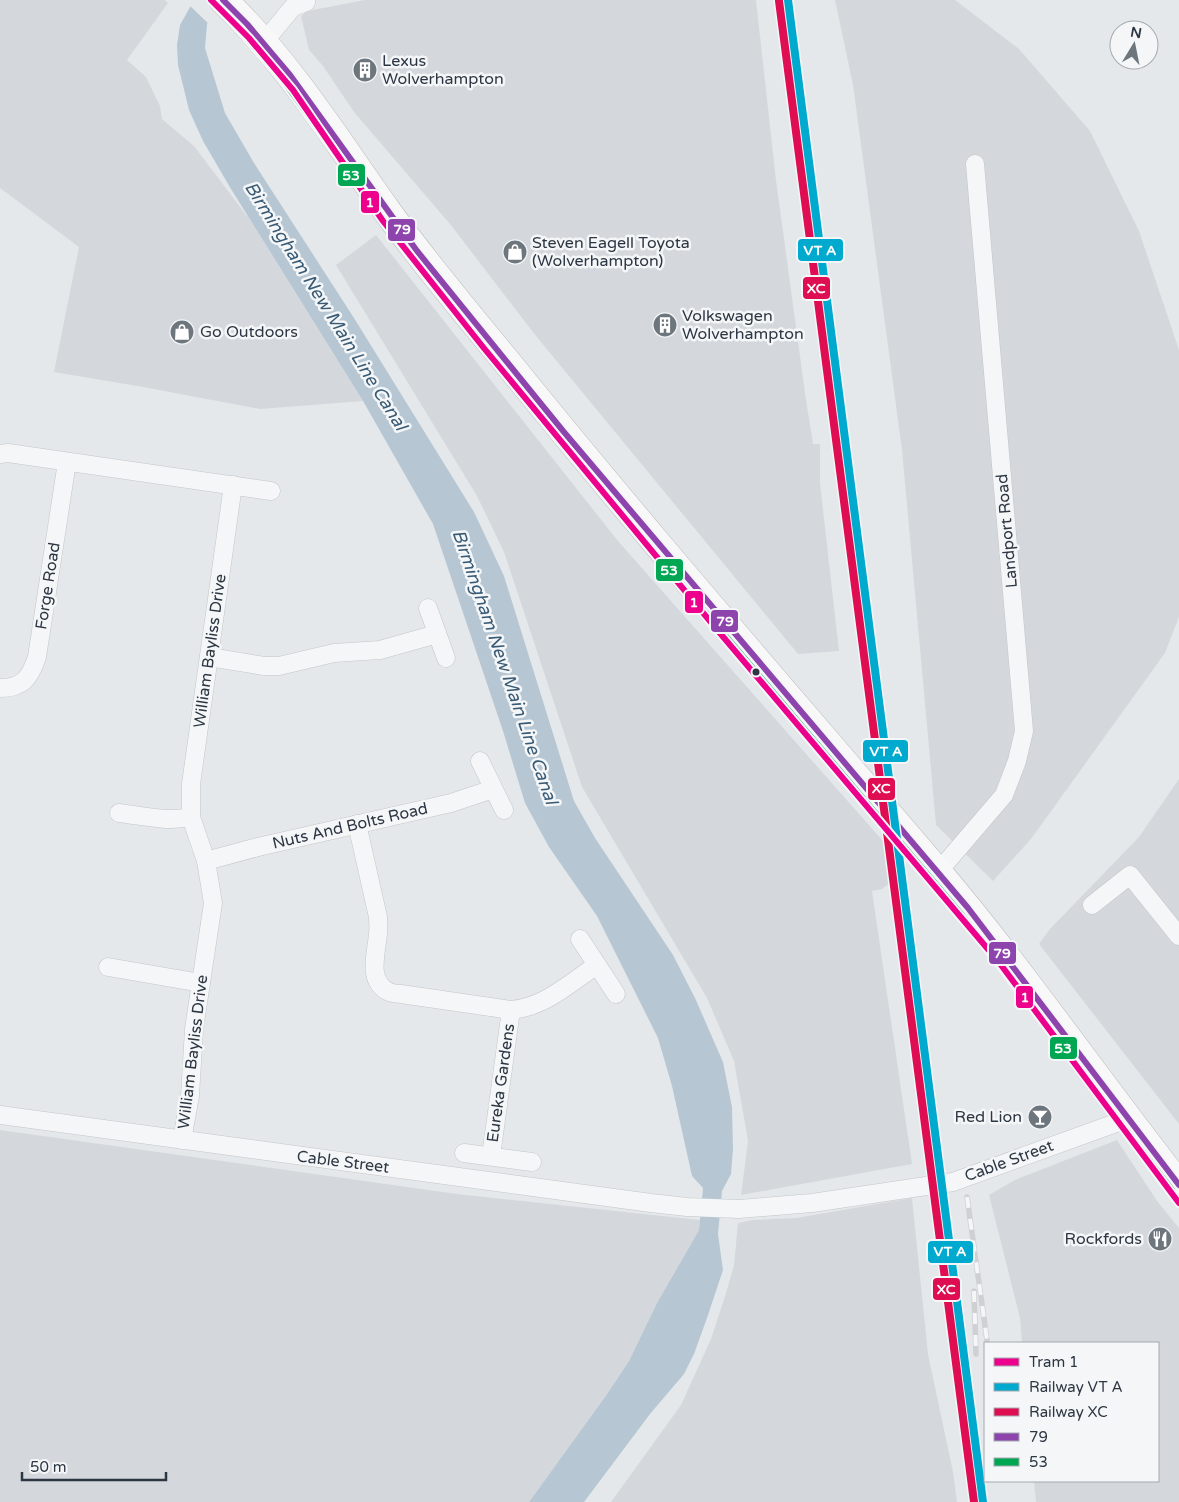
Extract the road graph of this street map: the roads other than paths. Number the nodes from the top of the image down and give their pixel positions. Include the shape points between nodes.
1 (306, 2) dead end
2 (229, 6) edge
3 (264, 42) junction
4 (975, 164) dead end
5 (0, 454) edge
6 (66, 462) junction
7 (233, 485) junction
8 (271, 491) dead end
9 (428, 608) dead end
10 (437, 634) junction
11 (209, 657) junction
12 (446, 658) dead end
13 (0, 688) edge
14 (480, 762) dead end
15 (493, 789) junction
16 (504, 810) dead end
17 (119, 813) dead end
18 (192, 817) junction
19 (357, 824) junction
20 (206, 861) junction
21 (938, 872) junction
22 (1092, 905) dead end
23 (1179, 936) edge
24 (580, 939) dead end
25 (597, 965) junction
26 (108, 967) dead end
27 (201, 982) junction
28 (616, 994) dead end
29 (511, 1010) junction
30 (0, 1115) edge
31 (1127, 1119) junction
32 (182, 1140) junction
33 (464, 1153) dead end
34 (491, 1156) junction
35 (532, 1162) dead end
36 (1179, 1185) edge

1 - 3 street via 293,7
2 - 3 highway
3 - 21 highway via 301,88 389,214 512,370
4 - 21 street, Landport Road via 1024,731 1004,795
5 - 6 street
6 - 7 street
6 - 13 street, Forge Road via 37,658 29,678
7 - 8 street
7 - 11 street, William Bayliss Drive
9 - 10 street
10 - 11 street via 380,650 334,653 279,666
10 - 12 street
11 - 18 street, William Bayliss Drive via 191,784
14 - 15 street
15 - 16 street
15 - 19 street, Nuts And Bolts Road via 451,803
17 - 18 street via 164,820
18 - 20 street, William Bayliss Drive
19 - 20 street, Nuts And Bolts Road
19 - 29 street, Eureka Gardens via 378,917 374,967 380,985 388,992
20 - 27 street, William Bayliss Drive via 213,903
21 - 31 highway
22 - 23 street via 1130,875
24 - 25 street
25 - 28 street
25 - 29 street, Eureka Gardens via 543,1002
26 - 27 street
27 - 32 street, William Bayliss Drive via 191,1059 190,1096
29 - 34 street, Eureka Gardens
30 - 32 street, Cable Street
31 - 32 street, Cable Street via 952,1182 812,1203 739,1209 686,1207
31 - 36 highway
33 - 34 street, Eureka Gardens
34 - 35 street, Eureka Gardens

